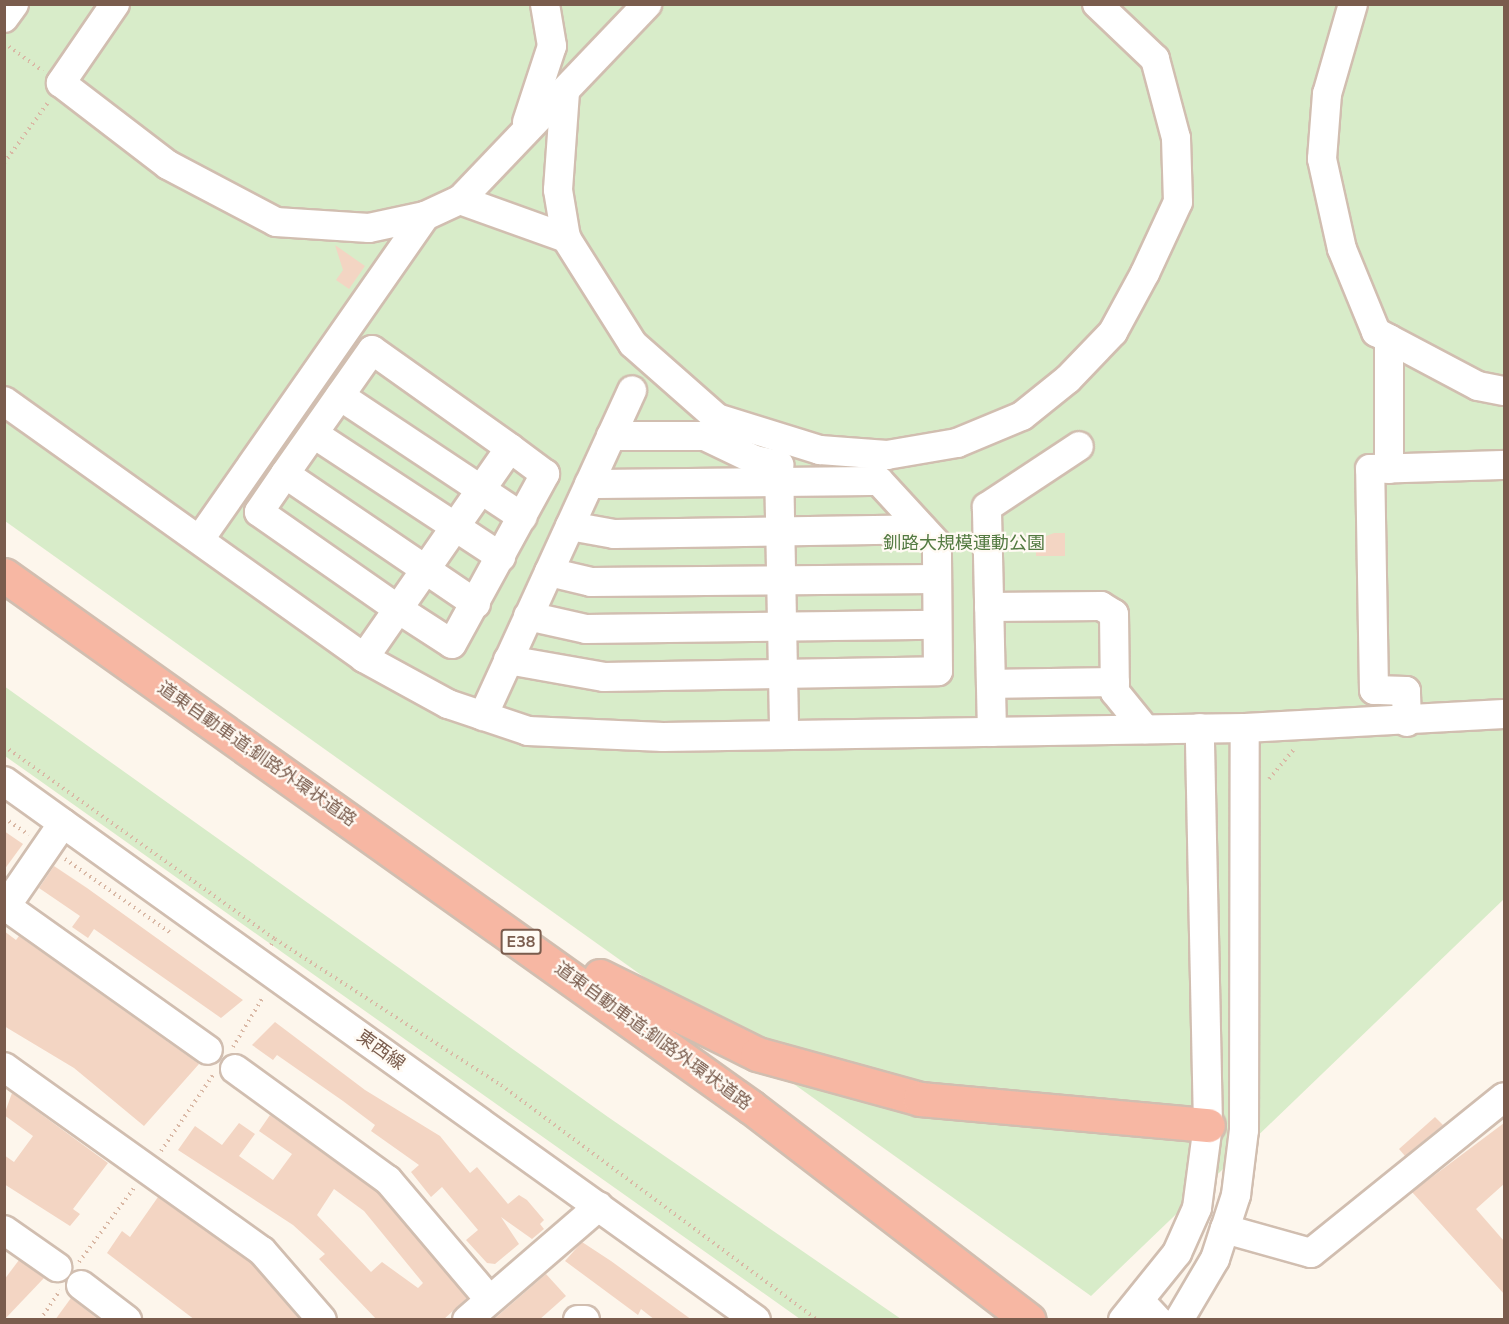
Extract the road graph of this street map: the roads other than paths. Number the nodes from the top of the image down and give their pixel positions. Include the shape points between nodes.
1 (14, 4) edge
2 (115, 4) edge
3 (545, 4) edge
4 (647, 4) edge
5 (1097, 4) edge
6 (1353, 4) edge
7 (4, 18) edge
8 (565, 92) junction
9 (523, 132) junction
10 (460, 200) junction
11 (425, 216) junction
12 (566, 238) junction
13 (1389, 339) junction
14 (632, 390) dead end
15 (1504, 391) edge
16 (340, 396) junction
17 (4, 401) edge
18 (314, 434) junction
19 (611, 436) junction
20 (1079, 447) dead end
21 (510, 448) junction
22 (1504, 465) edge
23 (1389, 468) junction
24 (285, 474) junction
25 (779, 482) junction
26 (589, 484) junction
27 (483, 487) junction
28 (522, 517) junction
29 (570, 526) junction
30 (456, 527) junction
31 (924, 529) junction
32 (780, 533) junction
33 (200, 539) junction
34 (501, 557) junction
35 (427, 568) junction
36 (549, 572) junction
37 (4, 575) edge
38 (781, 579) junction
39 (937, 579) junction
40 (4, 597) edge
41 (476, 604) junction
42 (989, 607) junction
43 (398, 609) junction
44 (528, 616) junction
45 (938, 625) junction
46 (782, 627) junction
47 (364, 658) junction
48 (508, 660) junction
49 (782, 674) junction
50 (1115, 682) junction
51 (991, 684) junction
52 (1504, 714) edge
53 (483, 716) junction
54 (1407, 722) junction
55 (1200, 728) junction
56 (1145, 729) junction
57 (1245, 729) junction
58 (992, 732) junction
59 (784, 735) junction
60 (4, 781) edge
61 (63, 823) junction
62 (432, 878) junction
63 (5, 906) edge
64 (1245, 942) junction
65 (1206, 943) junction
66 (1245, 1058) junction
67 (1207, 1059) junction
68 (4, 1067) edge
69 (1504, 1097) edge
70 (1208, 1125) junction
71 (1244, 1130) junction
72 (599, 1206) junction
73 (1225, 1229) junction
74 (4, 1230) edge
75 (489, 1299) junction
76 (1141, 1314) edge
77 (128, 1320) edge
78 (322, 1320) edge
79 (466, 1320) edge
80 (578, 1320) edge
81 (585, 1320) edge
82 (756, 1320) edge
83 (1004, 1320) edge
84 (1029, 1320) edge
85 (1179, 1320) edge

1 - 7 street
2 - 11 street via 61,83 168,165 276,222 369,228
3 - 9 street via 552,46 542,88
4 - 8 street
5 - 12 street via 1155,59 1176,138 1178,202 1113,332 1068,379 1022,416 957,444 887,456 820,450 764,436 717,418 633,344
6 - 13 street via 1327,94 1322,159 1342,249 1376,332
8 - 9 street
8 - 12 street via 558,190
9 - 10 street
10 - 11 street
10 - 12 street
11 - 33 street
13 - 15 street via 1478,386
13 - 23 street
14 - 19 street
16 - 18 street
16 - 21 street via 372,350
16 - 27 street
17 - 33 street
18 - 24 street
18 - 30 street
19 - 25 street via 705,436 755,460 778,465
19 - 26 street
20 - 42 street via 987,507
21 - 27 street
21 - 28 street via 545,474
22 - 23 street
23 - 54 street via 1370,469 1374,690 1406,691
24 - 35 street
24 - 43 street via 260,512
25 - 26 street
25 - 31 street via 879,481
25 - 32 street
26 - 29 street
27 - 28 street
27 - 30 street
28 - 34 street
29 - 32 street via 614,534
29 - 36 street
30 - 34 street
30 - 35 street
31 - 32 street
31 - 39 street via 937,544
32 - 38 street
33 - 47 street
34 - 41 street
35 - 41 street
35 - 43 street
36 - 38 street via 591,582
36 - 44 street
37 - 62 highway, 道東自動車道;釧路外環状道路 / E38
38 - 39 street
38 - 46 street
39 - 45 street
40 - 83 highway, 道東自動車道;釧路外環状道路 / E38 via 741,1121
41 - 43 street via 452,644
42 - 50 street via 1101,606 1113,614
42 - 51 street
43 - 47 street
44 - 46 street via 586,629
44 - 48 street
45 - 46 street
45 - 49 street via 938,671
46 - 49 street
47 - 53 street via 448,704
48 - 49 street via 604,677
48 - 53 street
49 - 59 street
50 - 51 street
50 - 56 street via 1115,692
51 - 58 street
52 - 54 street
53 - 59 street via 528,731 579,737
54 - 57 street
55 - 56 street
55 - 57 street
55 - 65 street
56 - 58 street
57 - 64 street
58 - 59 street
60 - 61 street, 東西線
61 - 63 street
61 - 72 street, 東西線
62 - 70 highway via 637,997 758,1054 920,1099
62 - 84 highway, 道東自動車道;釧路外環状道路 / E38 via 861,1188
63 - 75 street via 388,1180
64 - 65 street
64 - 66 street
65 - 67 street
66 - 67 street
66 - 71 street
67 - 70 street
68 - 78 street via 262,1251
69 - 73 street via 1311,1253
70 - 71 street
70 - 76 street via 1197,1208 1177,1253
71 - 73 street via 1236,1195
72 - 75 street
72 - 82 street, 東西線
73 - 85 street via 1215,1259
74 - 77 street
75 - 79 street
80 - 81 street

